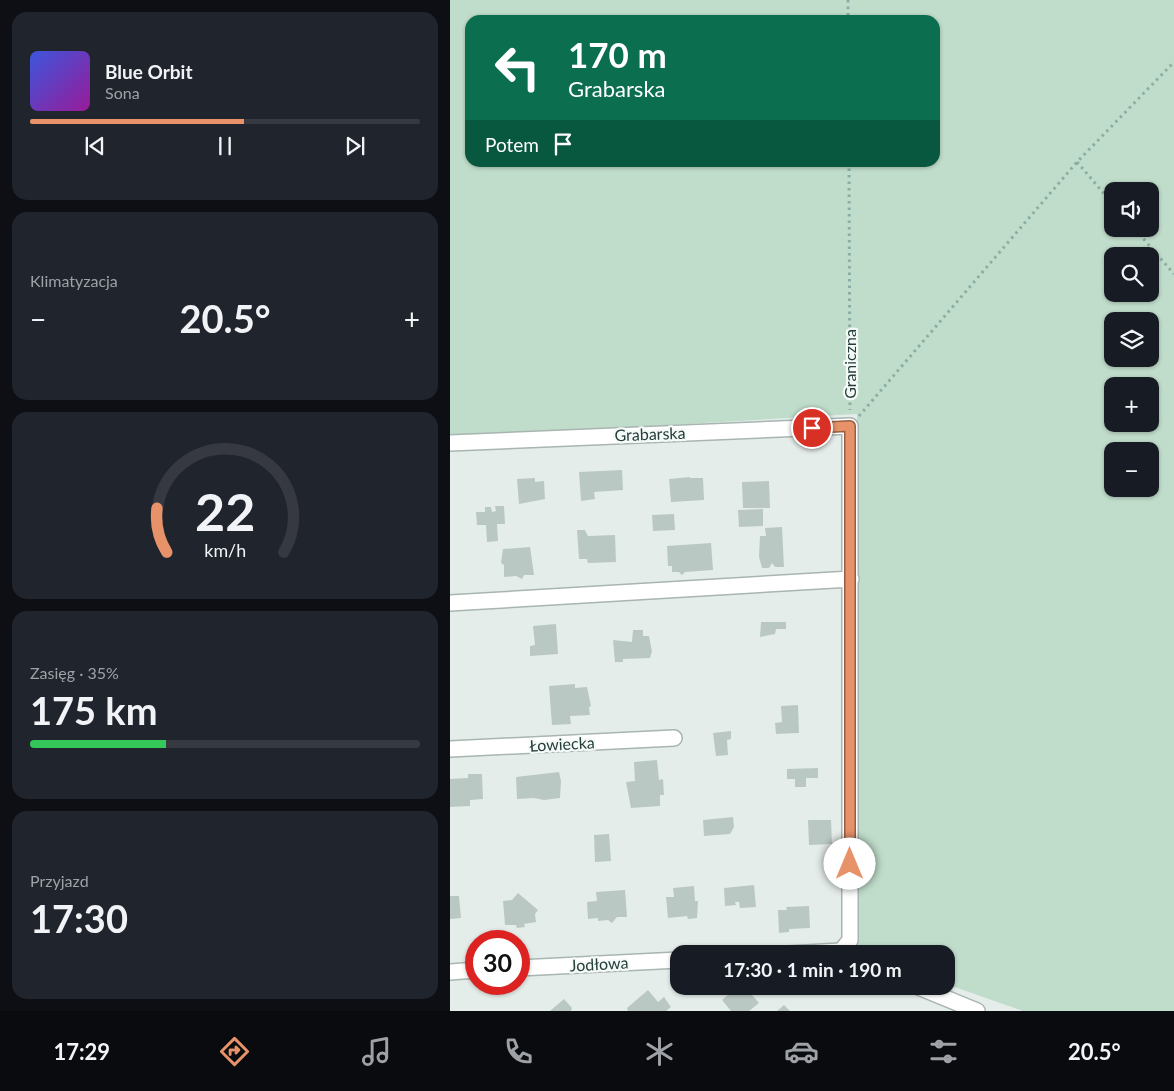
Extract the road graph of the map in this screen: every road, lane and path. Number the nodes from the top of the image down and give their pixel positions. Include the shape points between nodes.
1 (848, 0) edge
2 (848, 15) edge
3 (1174, 62) edge
4 (1077, 162) junction
5 (849, 167) edge
6 (1104, 194) edge
7 (1142, 237) edge
8 (1174, 274) edge
9 (850, 426) junction
10 (450, 443) edge
11 (852, 579) junction
12 (450, 603) edge
13 (674, 738) dead end
14 (450, 749) edge
15 (847, 945) edge
16 (670, 960) edge
17 (530, 967) edge
18 (465, 971) edge
19 (450, 972) edge
20 (938, 995) edge
21 (977, 1011) edge

1 - 2 path
3 - 4 path
4 - 6 path
4 - 9 path
5 - 9 path, Graniczna
7 - 8 path
9 - 10 street, Grabarska
9 - 11 street
11 - 12 street
11 - 15 street via 850,940
13 - 14 street, Łowiecka
16 - 17 street, Jodłowa
18 - 19 street
20 - 21 street

